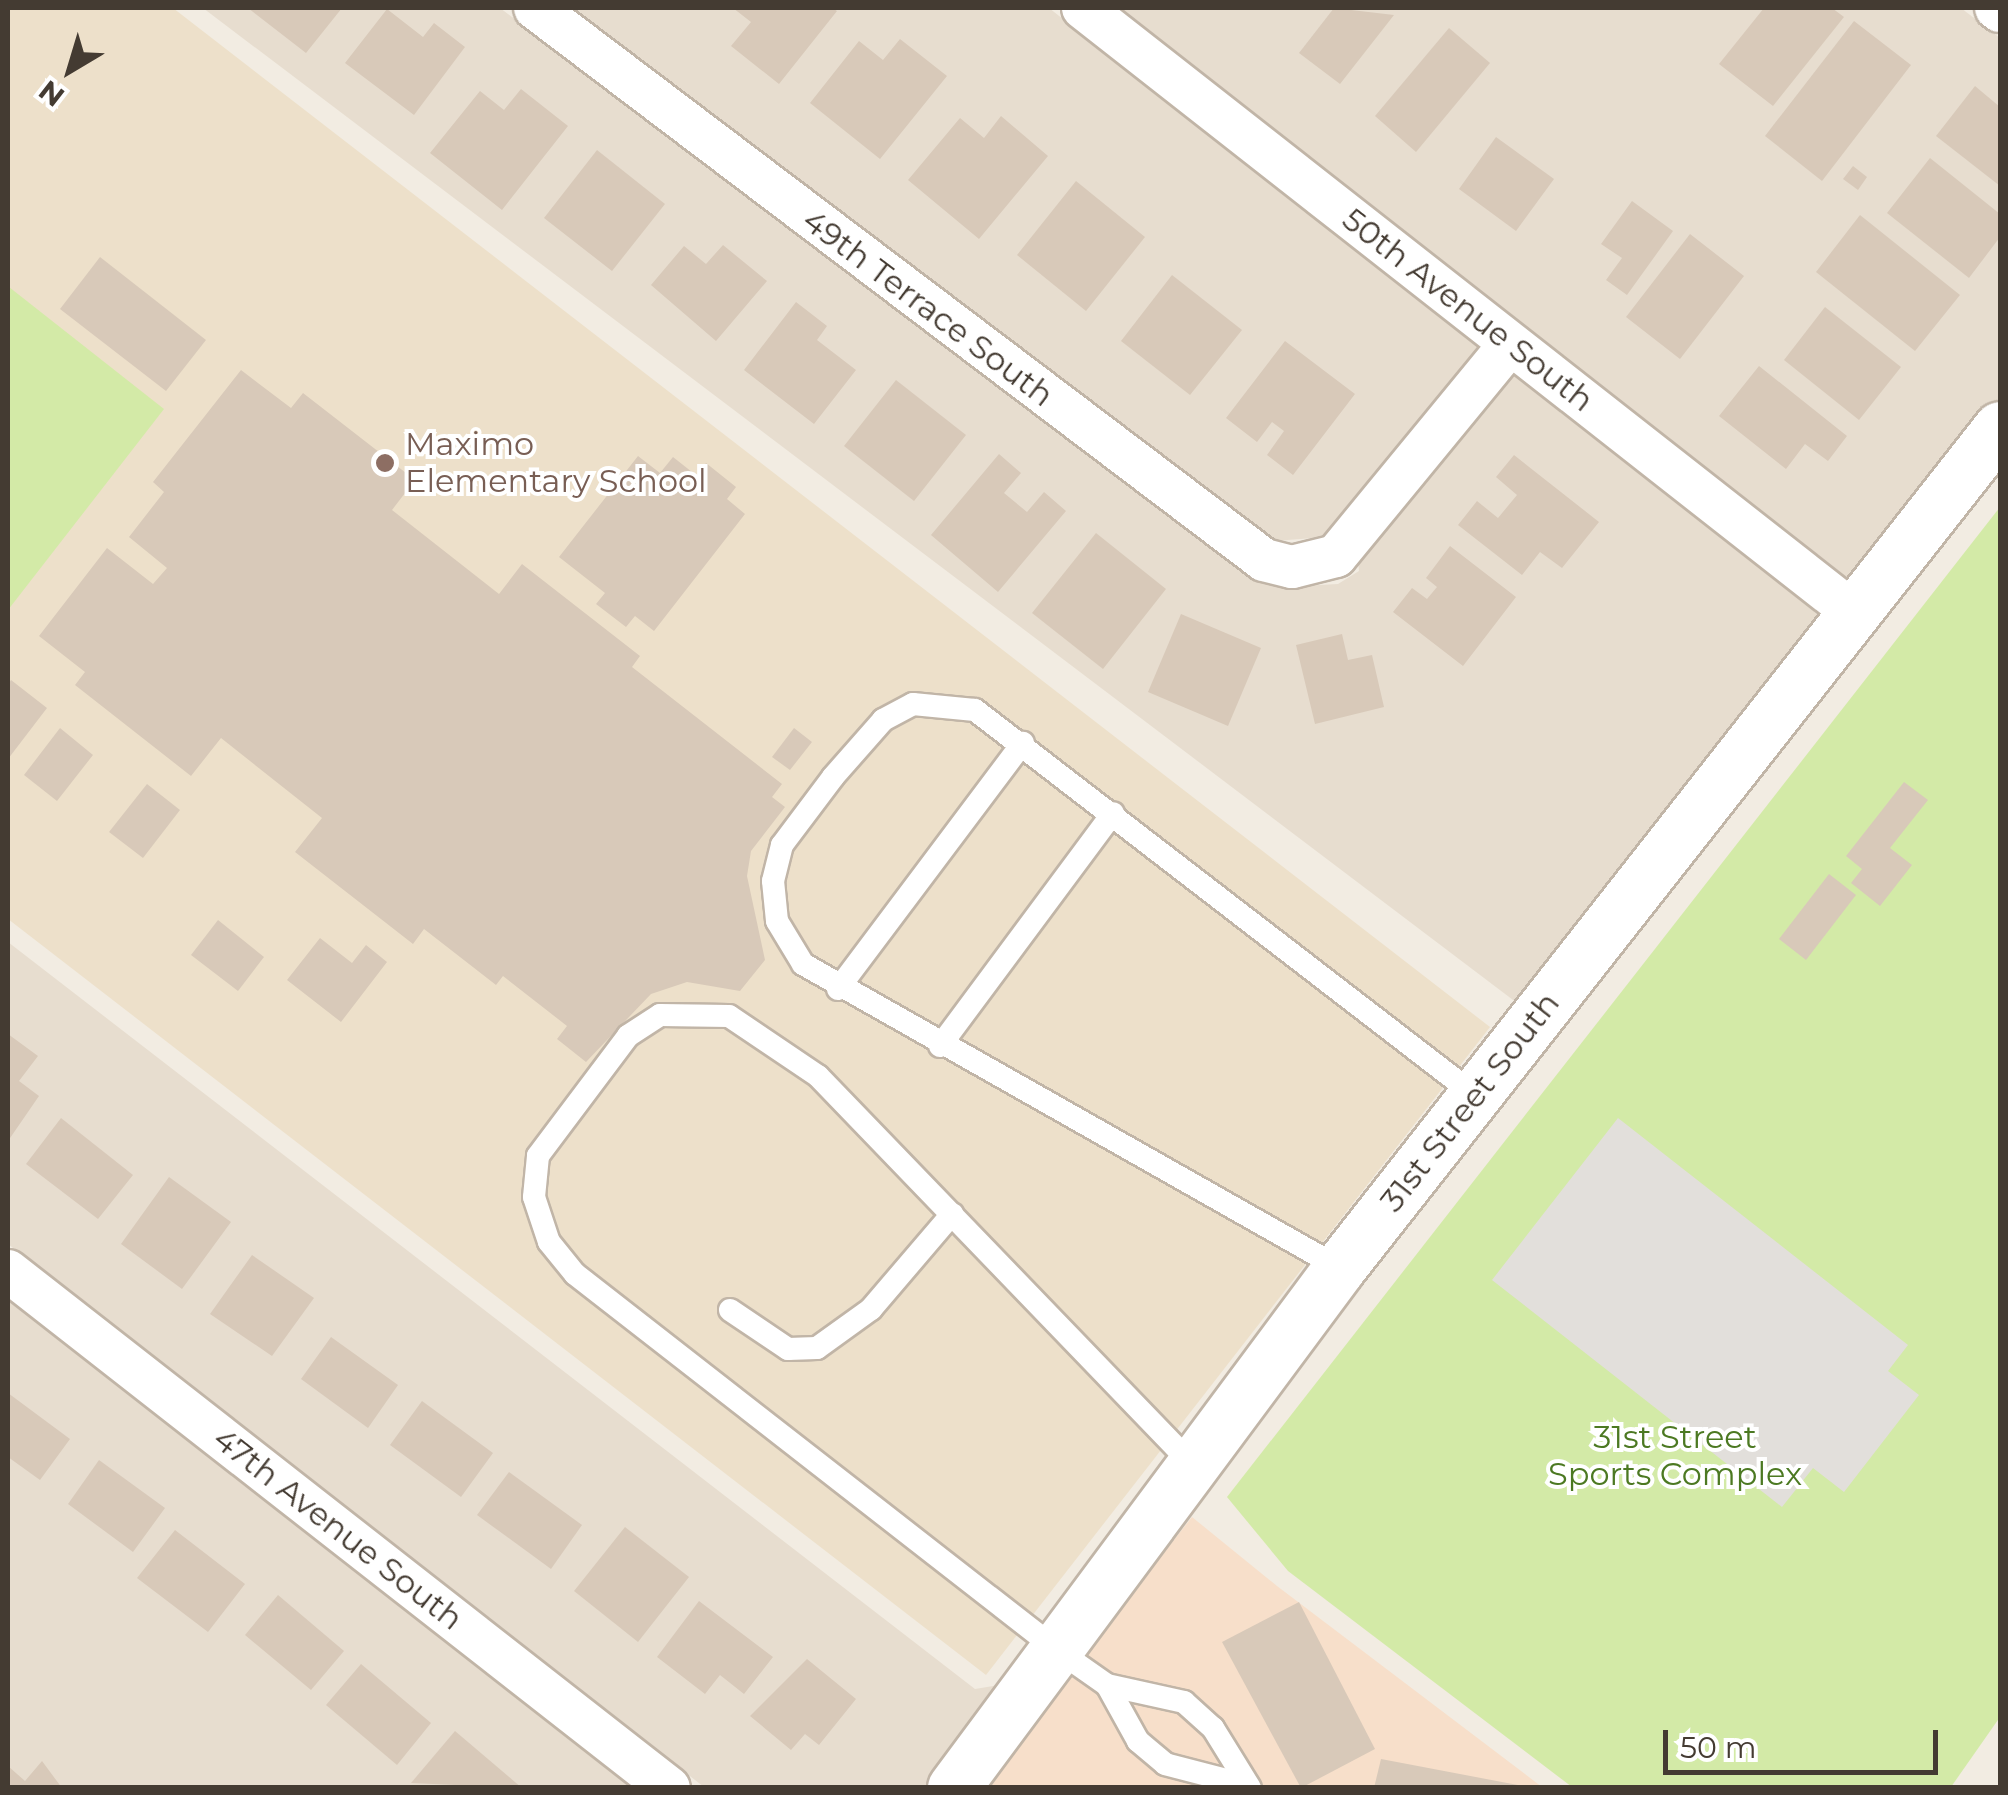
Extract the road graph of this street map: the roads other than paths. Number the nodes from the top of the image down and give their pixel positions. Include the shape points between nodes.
1 (535, 8) edge
2 (1084, 8) edge
3 (1510, 344) junction
4 (2000, 428) edge
5 (1853, 612) junction
6 (1023, 744) junction
7 (1114, 813) junction
8 (838, 989) junction
9 (940, 1046) junction
10 (1476, 1095) junction
11 (952, 1214) junction
12 (1340, 1268) junction
13 (8, 1271) edge
14 (730, 1310) dead end
15 (1191, 1463) junction
16 (1060, 1652) junction
17 (1108, 1684) junction
18 (1248, 1786) edge
19 (669, 1788) edge
20 (954, 1788) edge

1 - 3 street, 49th Terrace South via 1264,560 1292,566 1336,556
2 - 3 street, 50th Avenue South
3 - 5 street, 50th Avenue South
4 - 5 street, 31st Street South
5 - 10 street, 31st Street South
6 - 7 lane
6 - 8 lane
6 - 8 lane via 975,710 913,704 883,720 832,777 782,845 773,881 777,922 804,964
7 - 9 lane
7 - 10 lane
8 - 9 lane
9 - 12 lane
10 - 12 street, 31st Street South
11 - 14 lane via 871,1309 818,1348 788,1349
11 - 15 lane
11 - 16 lane via 795,1054 729,1016 660,1015 628,1036 570,1103 538,1156 534,1197 549,1242 605,1298
12 - 15 street, 31st Street South
13 - 19 street, 47th Avenue South
15 - 16 street, 31st Street South
16 - 17 lane
16 - 20 street, 31st Street South
17 - 18 lane via 1184,1702 1213,1728
17 - 18 lane via 1138,1741 1165,1764

